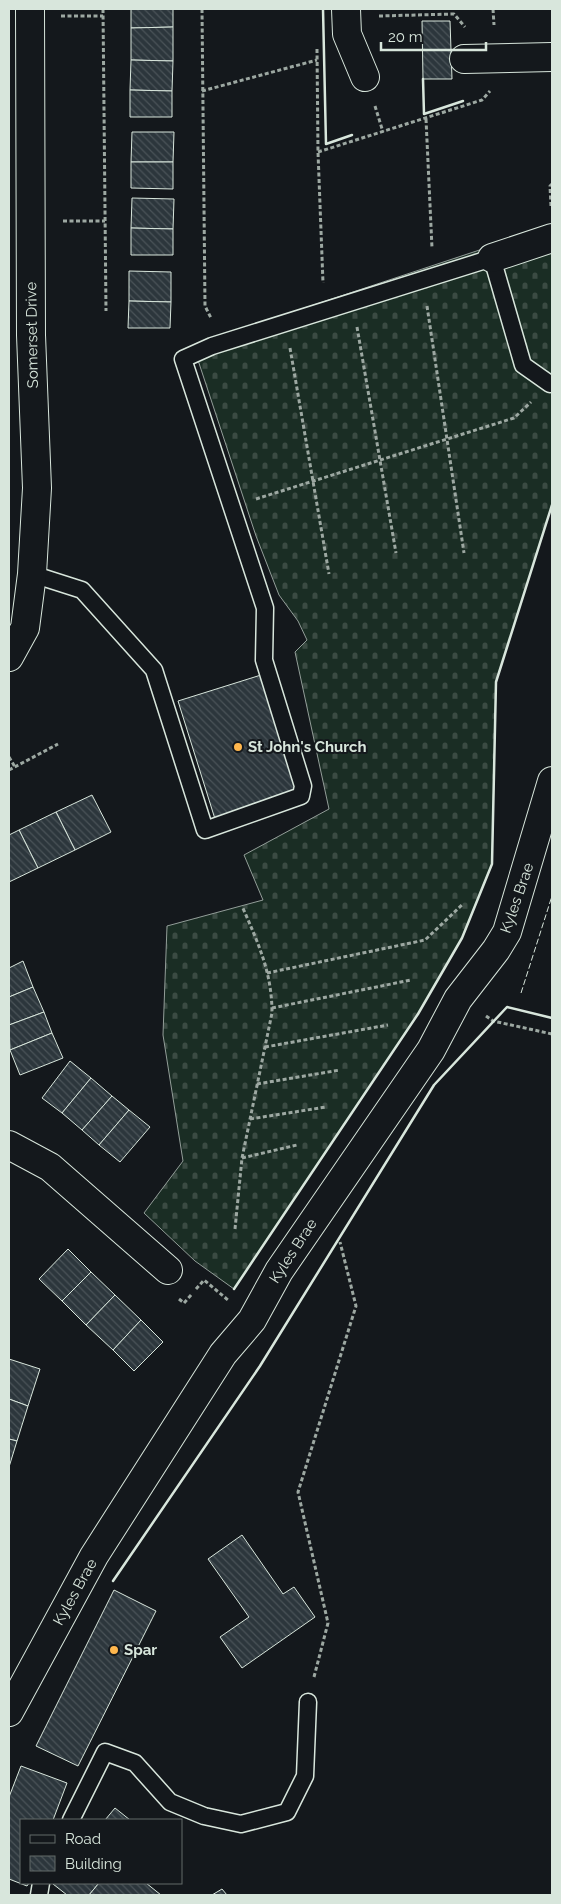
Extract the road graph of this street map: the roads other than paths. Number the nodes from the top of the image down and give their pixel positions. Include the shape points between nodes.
1 (30, 12) edge
2 (346, 13) edge
3 (552, 57) edge
4 (464, 59) dead end
5 (365, 77) dead end
6 (552, 238) edge
7 (492, 258) junction
8 (20, 334) edge
9 (550, 384) road end
10 (32, 574) junction
11 (9, 657) edge
12 (552, 781) edge
13 (9, 1145) edge
14 (168, 1270) dead end
15 (308, 1702) road end
16 (9, 1712) edge
17 (72, 1819) edge

1 - 8 street, Somerset Drive via 30,221
2 - 5 street via 347,34
3 - 4 street
6 - 7 street
7 - 9 lane via 523,365
7 - 10 lane via 285,322 183,359 266,608 264,660 304,786 301,796 205,830 154,670 82,590
8 - 10 street, Somerset Drive via 36,488
10 - 11 street, Somerset Drive via 25,628
12 - 16 street, Kyles Brae via 508,932 458,999 431,1050 279,1271 252,1320 223,1354 94,1556
13 - 14 street via 50,1167
15 - 17 lane via 305,1776 287,1812 241,1824 204,1816 170,1802 136,1763 105,1752

